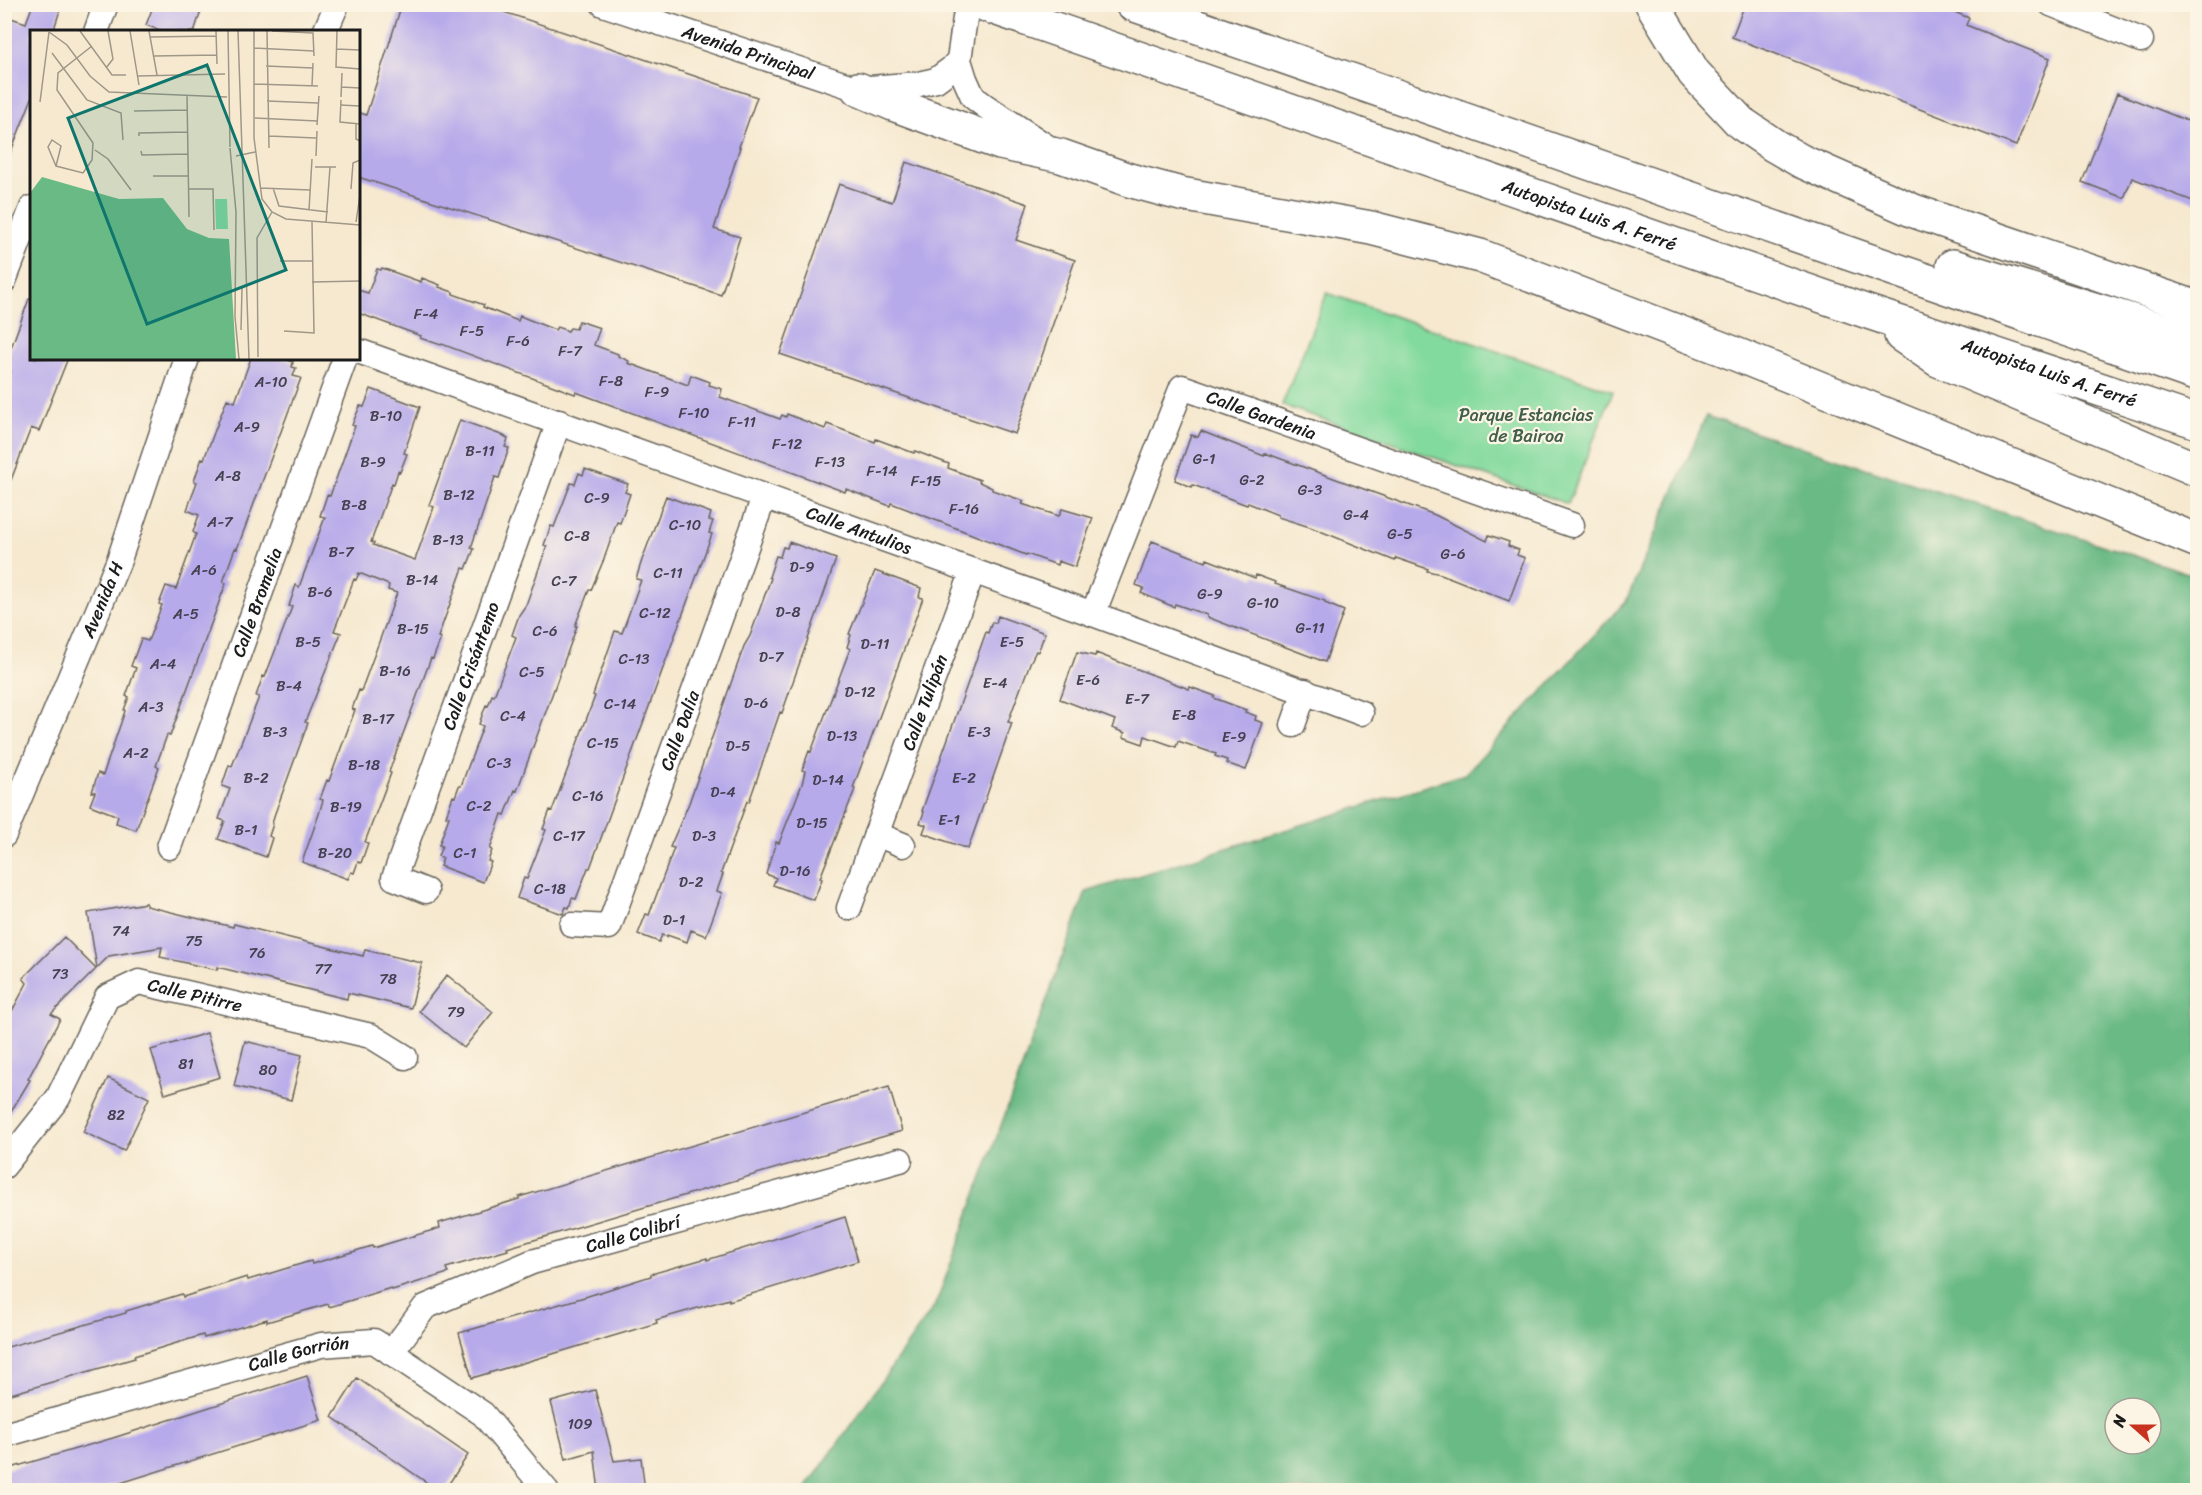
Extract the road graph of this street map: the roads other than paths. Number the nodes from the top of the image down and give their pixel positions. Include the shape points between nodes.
1 (106, 4) edge
2 (338, 4) edge
3 (603, 4) edge
4 (967, 4) edge
5 (983, 4) edge
6 (1132, 4) edge
7 (1652, 4) edge
8 (2051, 4) edge
9 (2097, 12) edge
10 (97, 30) edge
11 (327, 30) edge
12 (2141, 40) dead end
13 (959, 60) junction
14 (858, 89) junction
15 (1061, 156) junction
16 (30, 213) edge
17 (1804, 237) junction
18 (4, 281) edge
19 (2198, 308) edge
20 (1868, 312) junction
21 (2198, 341) edge
22 (360, 352) edge
23 (186, 360) edge
24 (344, 360) edge
25 (2198, 375) edge
26 (560, 422) junction
27 (2198, 422) edge
28 (2198, 470) edge
29 (764, 497) junction
30 (1572, 525) dead end
31 (2198, 541) edge
32 (973, 571) junction
33 (1093, 614) junction
34 (1305, 691) junction
35 (1361, 713) dead end
36 (1293, 725) dead end
37 (876, 834) junction
38 (4, 835) edge
39 (903, 845) dead end
40 (169, 848) dead end
41 (426, 891) dead end
42 (849, 908) dead end
43 (572, 925) dead end
44 (405, 1057) dead end
45 (900, 1160) dead end
46 (4, 1166) edge
47 (391, 1353) junction
48 (4, 1435) edge
49 (546, 1491) edge

1 - 10 street
2 - 11 street
3 - 14 street, Avenida Principal
4 - 13 street
5 - 20 highway, Autopista Luis A. Ferré
6 - 17 highway
7 - 19 highway via 1694,73 1741,123 1792,156 1914,210
8 - 9 street
9 - 12 street
13 - 14 street via 936,80
13 - 15 street via 974,97
14 - 15 highway via 1000,143
15 - 31 highway via 1181,194 1371,228 1480,256 1723,349
16 - 18 street
17 - 21 highway via 1921,255
17 - 25 highway
20 - 27 highway, Autopista Luis A. Ferré
20 - 28 highway via 1938,360
22 - 26 street, Calle Antulios
23 - 38 street, Avenida H via 119,560
24 - 40 street, Calle Bromelia
26 - 29 street, Calle Antulios
26 - 41 street, Calle Crisántemo via 394,878
29 - 32 street, Calle Antulios
29 - 43 street, Calle Dalia via 609,927
30 - 33 street, Calle Gardenia via 1182,387
32 - 33 street, Calle Antulios
32 - 37 street, Calle Tulipán
33 - 34 street, Calle Antulios
34 - 35 street, Calle Antulios
34 - 36 street
37 - 39 street
37 - 42 street, Calle Tulipán
44 - 46 street, Calle Pitirre via 371,1036 139,982 107,997 58,1098
45 - 47 street, Calle Colibrí via 532,1262 425,1307
47 - 48 street, Calle Gorrión via 374,1341 321,1345
47 - 49 street, Calle Gorrión via 483,1414

